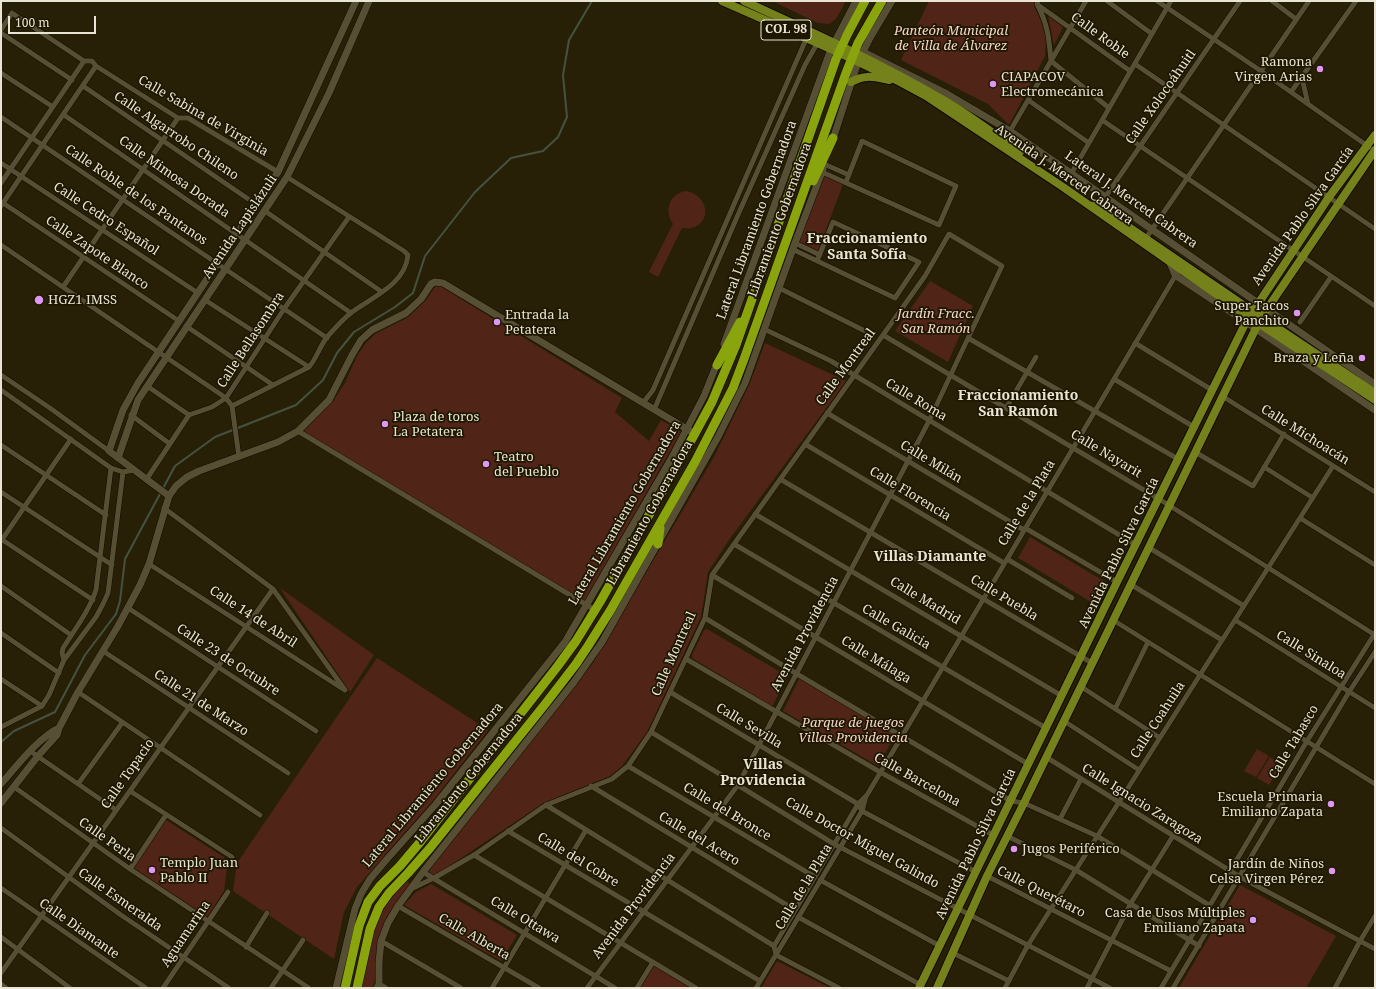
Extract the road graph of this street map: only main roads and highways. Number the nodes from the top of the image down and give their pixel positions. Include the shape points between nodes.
1 (722, 1) edge
2 (744, 1) edge
3 (865, 1) edge
4 (882, 1) edge
5 (808, 35) junction
6 (836, 48) junction
7 (857, 56) junction
8 (897, 76) junction
9 (851, 82) road end
10 (1375, 135) edge
11 (833, 138) road end
12 (1375, 150) edge
13 (801, 199) junction
14 (1144, 241) junction
15 (1179, 269) junction
16 (749, 305) junction
17 (1249, 317) junction
18 (1259, 323) junction
19 (717, 365) road end
20 (1375, 393) edge
21 (1375, 400) edge
22 (661, 521) junction
23 (658, 544) road end
24 (920, 986) edge
25 (345, 988) edge
26 (357, 988) edge
27 (937, 988) edge

1 - 5 main road, COL 98
2 - 5 main road, COL 98
3 - 6 highway, Libramiento Gobernadora
4 - 7 highway, Libramiento Gobernadora
5 - 6 main road, COL 98
6 - 7 main road, COL 98
6 - 16 highway, Libramiento Gobernadora
7 - 8 main road, Avenida J. Merced Cabrera
7 - 8 main road, Avenida J. Merced Cabrera
7 - 13 highway, Libramiento Gobernadora
8 - 9 main road via 866,76
8 - 14 main road, Avenida J. Merced Cabrera
8 - 14 main road, Avenida J. Merced Cabrera via 947,102 1099,206
10 - 17 main road, Avenida Pablo Silva García via 1329,197
11 - 13 highway via 812,183
12 - 18 main road, Avenida Pablo Silva García
13 - 22 highway, Libramiento Gobernadora via 733,388
14 - 15 main road, Avenida J. Merced Cabrera
14 - 15 main road, Avenida J. Merced Cabrera
15 - 17 main road, Avenida J. Merced Cabrera
16 - 19 highway
16 - 25 highway, Libramiento Gobernadora via 728,366 712,402 691,432 591,608 576,641 421,841 368,902 359,926
17 - 18 main road, Avenida J. Merced Cabrera
17 - 24 main road, Avenida Pablo Silva García
18 - 20 main road, Avenida J. Merced Cabrera
18 - 21 main road, Avenida J. Merced Cabrera
18 - 27 main road, Avenida Pablo Silva García via 987,876
22 - 23 highway
22 - 26 highway, Libramiento Gobernadora via 610,611 576,664 435,842 389,893 379,908 370,929

